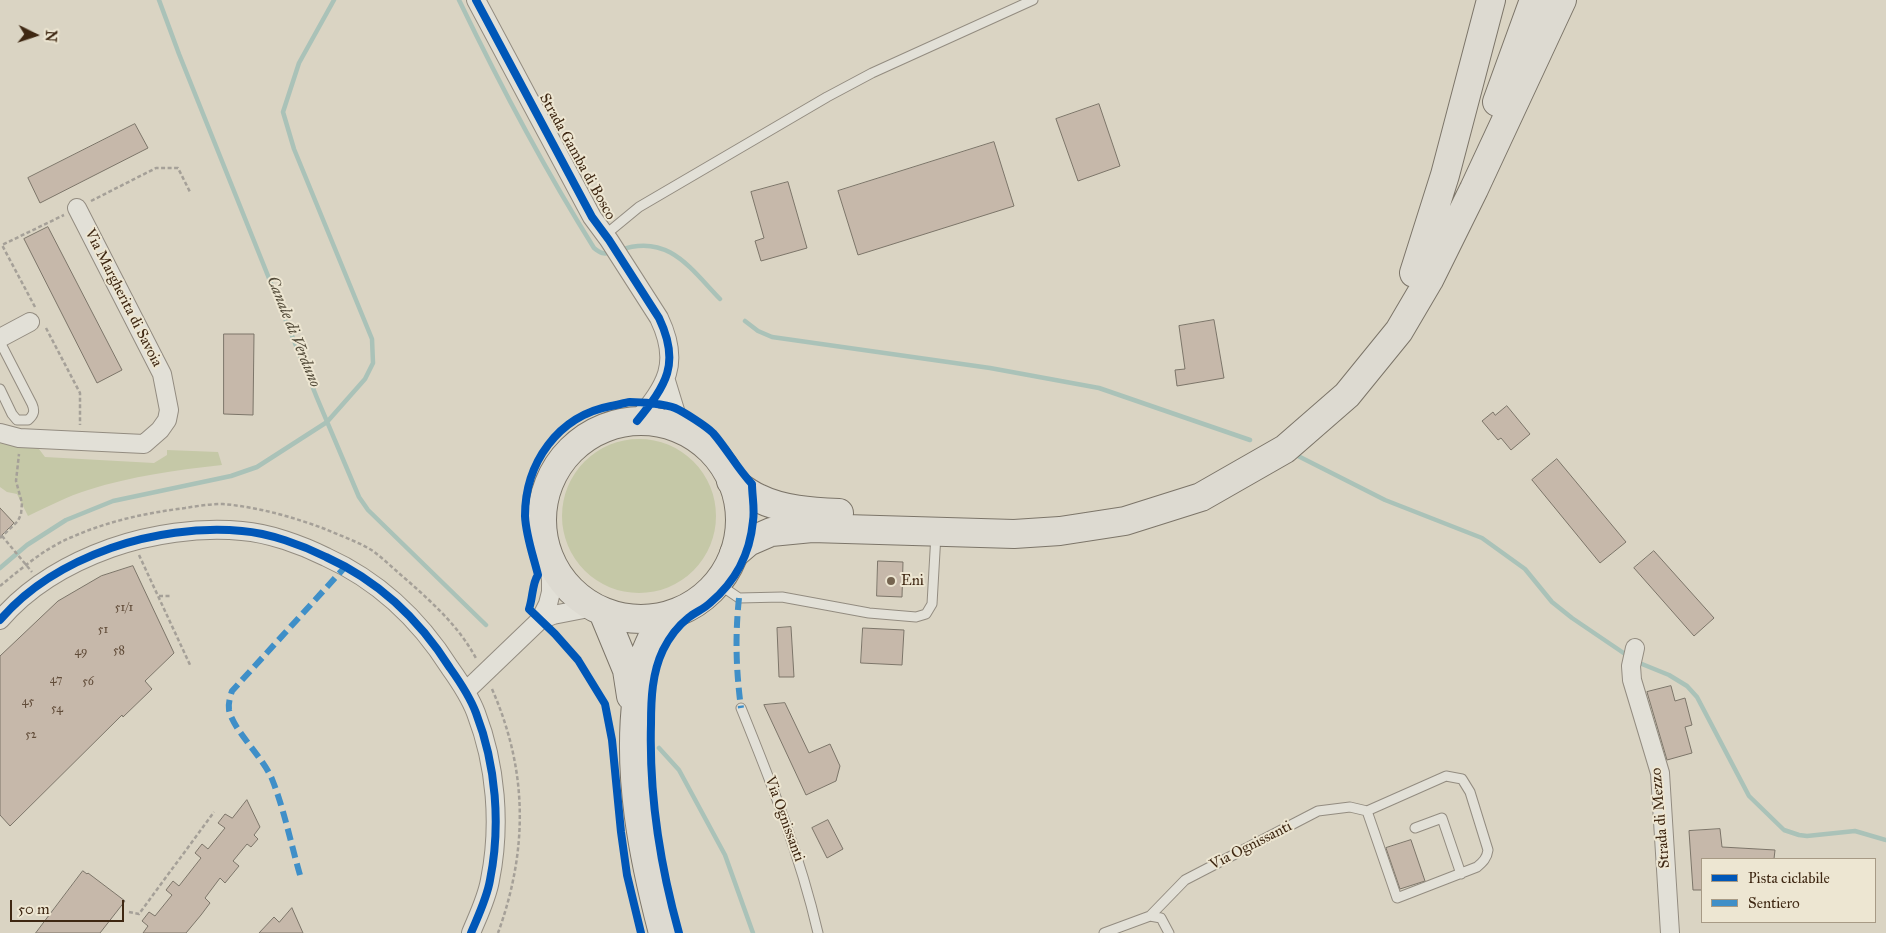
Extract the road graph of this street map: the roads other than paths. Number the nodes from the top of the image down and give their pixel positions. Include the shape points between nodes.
1 (476, 0) edge
2 (1033, 0) edge
3 (1491, 0) edge
4 (1534, 0) edge
5 (1562, 0) edge
6 (77, 208) road end
7 (607, 237) junction
8 (1414, 273) junction
9 (37, 320) road end
10 (0, 340) edge
11 (666, 380) junction
12 (0, 389) edge
13 (637, 421) junction
14 (681, 430) junction
15 (0, 433) edge
16 (731, 481) junction
17 (936, 532) junction
18 (547, 552) junction
19 (734, 554) junction
20 (717, 583) junction
21 (598, 609) junction
22 (663, 617) junction
23 (0, 620) edge
24 (540, 620) junction
25 (1636, 648) dead end
26 (466, 691) junction
27 (741, 708) dead end
28 (634, 715) junction
29 (1367, 811) junction
30 (1415, 828) dead end
31 (1461, 874) junction
32 (1150, 916) junction
33 (471, 933) edge
34 (663, 933) edge
35 (818, 933) edge
36 (1104, 933) edge
37 (1169, 933) edge
38 (1670, 933) edge

1 - 7 street, Strada Gamba di Bosco via 592,217
2 - 7 lane via 872,73 827,97 639,207
3 - 8 main road via 1445,175
4 - 8 main road via 1500,95 1466,172
5 - 17 main road via 1470,198 1399,331 1346,395 1285,448 1202,497 1125,521 1060,532
6 - 15 street, Via Margherita di Savoia via 162,374 169,410 167,420 144,444 19,438
7 - 11 street, Strada Gamba di Bosco via 660,318 669,346
8 - 16 main road via 1386,323 1337,386 1276,438 1196,482 1123,506 1015,518 814,512 770,503
9 - 10 street
10 - 12 lane via 33,406 32,417 17,420
11 - 13 street, Strada Gamba di Bosco
11 - 14 street, Strada Gamba di Bosco
13 - 14 main road via 660,423
13 - 18 main road via 593,433 559,464 546,491 543,506 543,537
14 - 16 main road via 711,450
16 - 19 main road via 739,510
17 - 19 main road via 812,528 771,532 748,542
17 - 20 lane via 932,604 926,614 916,617 869,613 782,597 739,598
18 - 21 main road via 568,588
18 - 24 street via 551,592
19 - 20 main road
20 - 22 main road via 692,604
21 - 22 main road via 622,618
21 - 24 street
21 - 28 main road via 626,670
22 - 28 main road via 641,667
23 - 26 street via 41,583 64,569 132,540 187,531 242,531 306,547 348,567 394,600 433,641
24 - 26 street
25 - 38 street, Strada di Mezzo via 1631,666 1632,680 1660,773
26 - 33 street via 492,768 496,821 490,882
27 - 35 lane, Via Ognissanti via 780,805 807,887
28 - 34 main road via 638,809
29 - 31 lane via 1398,898
29 - 31 lane via 1446,776 1462,780 1470,792 1488,850 1484,862
29 - 32 lane, Via Ognissanti via 1350,807 1318,811 1185,880
30 - 31 lane via 1442,818
32 - 36 lane, Via Ognissanti
32 - 37 lane via 1161,918

